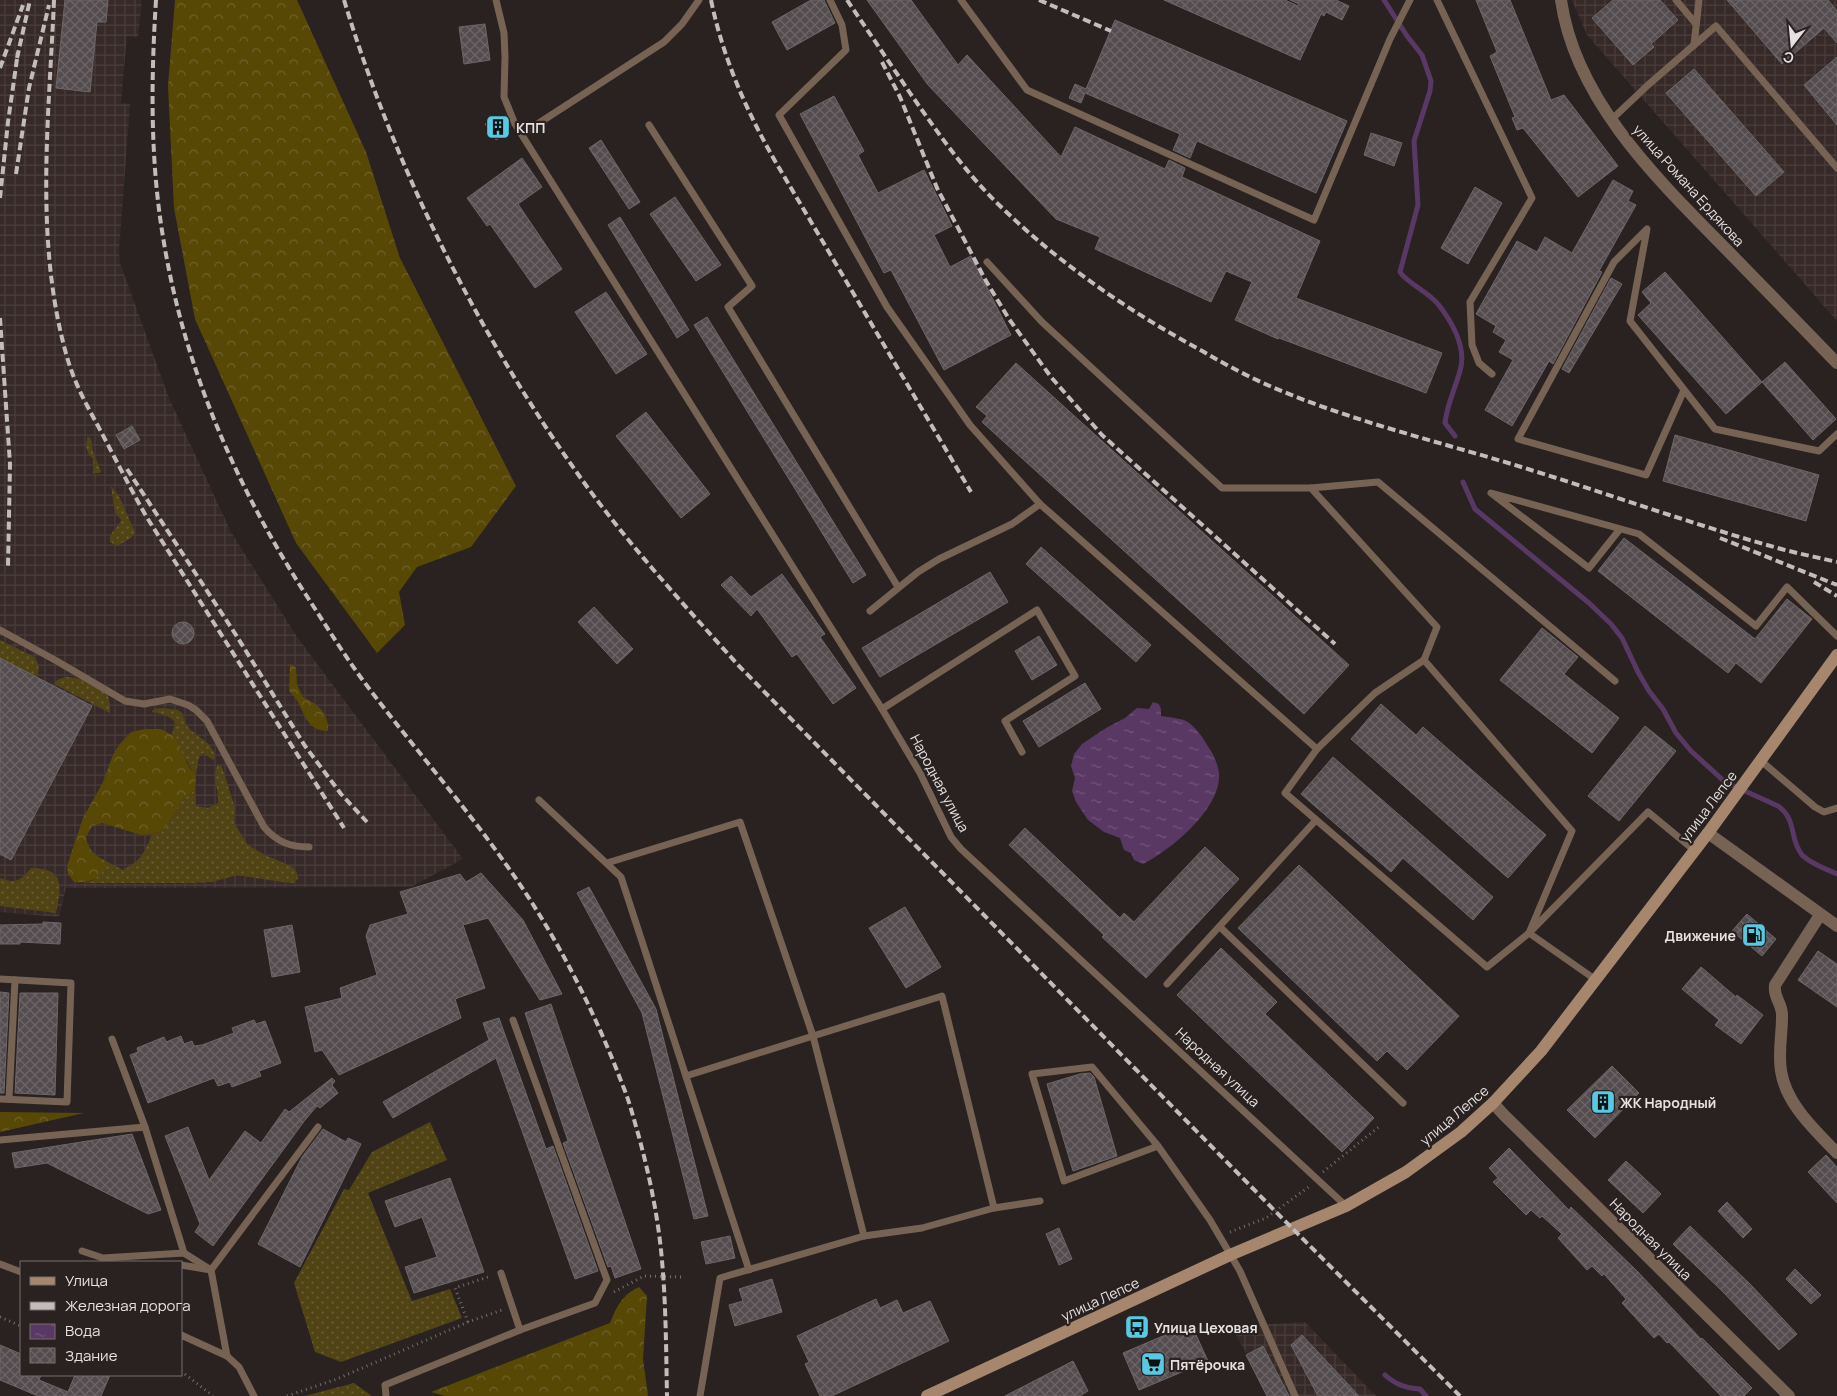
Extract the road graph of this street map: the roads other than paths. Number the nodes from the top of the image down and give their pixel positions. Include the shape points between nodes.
1 (496, 0) edge
2 (698, 0) edge
3 (830, 0) edge
4 (961, 0) edge
5 (1437, 0) edge
6 (1561, 0) edge
7 (1676, 0) edge
8 (1699, 0) edge
9 (1409, 2) edge
10 (1696, 24) junction
11 (1694, 46) junction
12 (1611, 120) junction
13 (649, 125) dead end
14 (522, 134) junction
15 (1837, 168) edge
16 (986, 262) dead end
17 (1837, 363) edge
18 (1492, 374) dead end
19 (1684, 390) junction
20 (1837, 434) edge
21 (1310, 488) junction
22 (1040, 504) junction
23 (1620, 529) junction
24 (898, 587) junction
25 (870, 611) dead end
26 (0, 630) edge
27 (1837, 636) edge
28 (1837, 655) edge
29 (1424, 660) junction
30 (1615, 681) dead end
31 (882, 710) junction
32 (1317, 749) junction
33 (1022, 752) dead end
34 (1757, 765) junction
35 (539, 800) dead end
36 (1837, 808) edge
37 (1316, 820) junction
38 (1708, 832) junction
39 (310, 847) dead end
40 (1694, 850) junction
41 (607, 863) junction
42 (1820, 915) junction
43 (1837, 926) edge
44 (1220, 927) junction
45 (1529, 933) junction
46 (0, 979) edge
47 (15, 980) junction
48 (1596, 980) junction
49 (1167, 984) dead end
50 (513, 1020) dead end
51 (814, 1036) junction
52 (112, 1039) dead end
53 (686, 1076) junction
54 (0, 1099) edge
55 (9, 1099) junction
56 (1403, 1103) dead end
57 (1493, 1103) junction
58 (144, 1127) junction
59 (318, 1127) dead end
60 (0, 1140) edge
61 (1158, 1146) junction
62 (1837, 1153) edge
63 (1040, 1201) dead end
64 (1346, 1206) junction
65 (994, 1208) junction
66 (864, 1236) junction
67 (82, 1251) dead end
68 (184, 1252) junction
69 (1230, 1255) junction
70 (0, 1264) edge
71 (182, 1265) edge
72 (211, 1270) junction
73 (750, 1270) junction
74 (20, 1272) edge
75 (501, 1273) road end
76 (520, 1330) junction
77 (182, 1335) edge
78 (227, 1356) junction
79 (1291, 1389) junction
80 (254, 1396) edge
81 (386, 1396) edge
82 (700, 1396) edge
83 (927, 1396) edge
84 (1295, 1396) edge
85 (1299, 1396) edge
86 (1789, 1396) edge

1 - 14 lane, Народная улица via 504,33 504,97
2 - 14 lane via 682,24 664,42
3 - 22 lane via 846,37 846,50 779,115 887,307 970,425
4 - 9 lane via 1027,90 1314,220 1390,39
5 - 18 lane via 1532,198 1470,302 1472,344 1479,363
6 - 12 street, улица Романа Ердякова via 1569,36 1583,73
7 - 10 lane
8 - 10 lane
10 - 11 lane
11 - 12 lane
11 - 15 lane via 1716,26
12 - 17 street, улица Романа Ердякова via 1697,220
13 - 24 lane via 752,286 728,307
14 - 31 lane, Народная улица
16 - 21 lane via 1042,322 1222,488
19 - 19 lane via 1630,322 1647,229 1614,262 1518,439 1646,476
19 - 20 lane via 1715,429 1819,451
21 - 29 lane via 1437,627
21 - 30 lane via 1378,482
22 - 24 lane via 1012,524 939,559
22 - 32 lane
23 - 23 lane via 1602,524 1491,493 1589,568
23 - 27 lane via 1639,534 1756,626 1787,587
24 - 25 lane
26 - 39 lane via 125,701 144,704 170,699 196,710 207,721 264,827 286,844
28 - 34 main road, улица Лепсе
29 - 32 lane via 1375,693
29 - 45 lane via 1572,831
31 - 33 lane via 1037,610 1075,676 1006,721
31 - 64 lane, Народная улица via 920,773 960,850
32 - 37 lane via 1285,792
34 - 36 lane via 1824,812
34 - 38 main road, улица Лепсе
35 - 41 lane
37 - 44 lane
37 - 45 lane via 1487,967
38 - 40 main road, улица Лепсе
38 - 42 street
40 - 45 lane via 1648,812
40 - 48 main road, улица Лепсе
41 - 51 lane via 740,822
41 - 53 lane via 621,877
42 - 43 street
42 - 62 street via 1774,991 1782,1015 1780,1057 1783,1082 1799,1110
44 - 49 lane
44 - 56 lane
45 - 48 lane
46 - 47 lane
47 - 55 lane
47 - 55 lane via 71,983 67,1102
48 - 57 main road, улица Лепсе via 1541,1051
50 - 76 lane via 608,1280 595,1303
51 - 53 lane
51 - 65 lane via 942,996
51 - 66 lane
52 - 58 lane
53 - 73 lane
54 - 55 lane
57 - 64 main road, улица Лепсе via 1461,1132 1406,1172
57 - 86 street, Народная улица
58 - 60 lane
58 - 68 lane
59 - 72 lane
61 - 61 lane via 1064,1181 1032,1074 1092,1068
61 - 69 lane via 1220,1235
63 - 65 lane
64 - 69 main road, улица Лепсе
65 - 66 lane via 922,1228
66 - 73 lane
67 - 68 lane via 103,1258
68 - 72 lane
69 - 79 lane
69 - 83 main road, улица Лепсе
70 - 74 lane
71 - 72 lane
72 - 78 lane
73 - 82 lane via 720,1278
75 - 76 lane
76 - 81 lane via 385,1385
77 - 78 lane
78 - 80 lane via 239,1367
79 - 84 lane
79 - 85 lane

